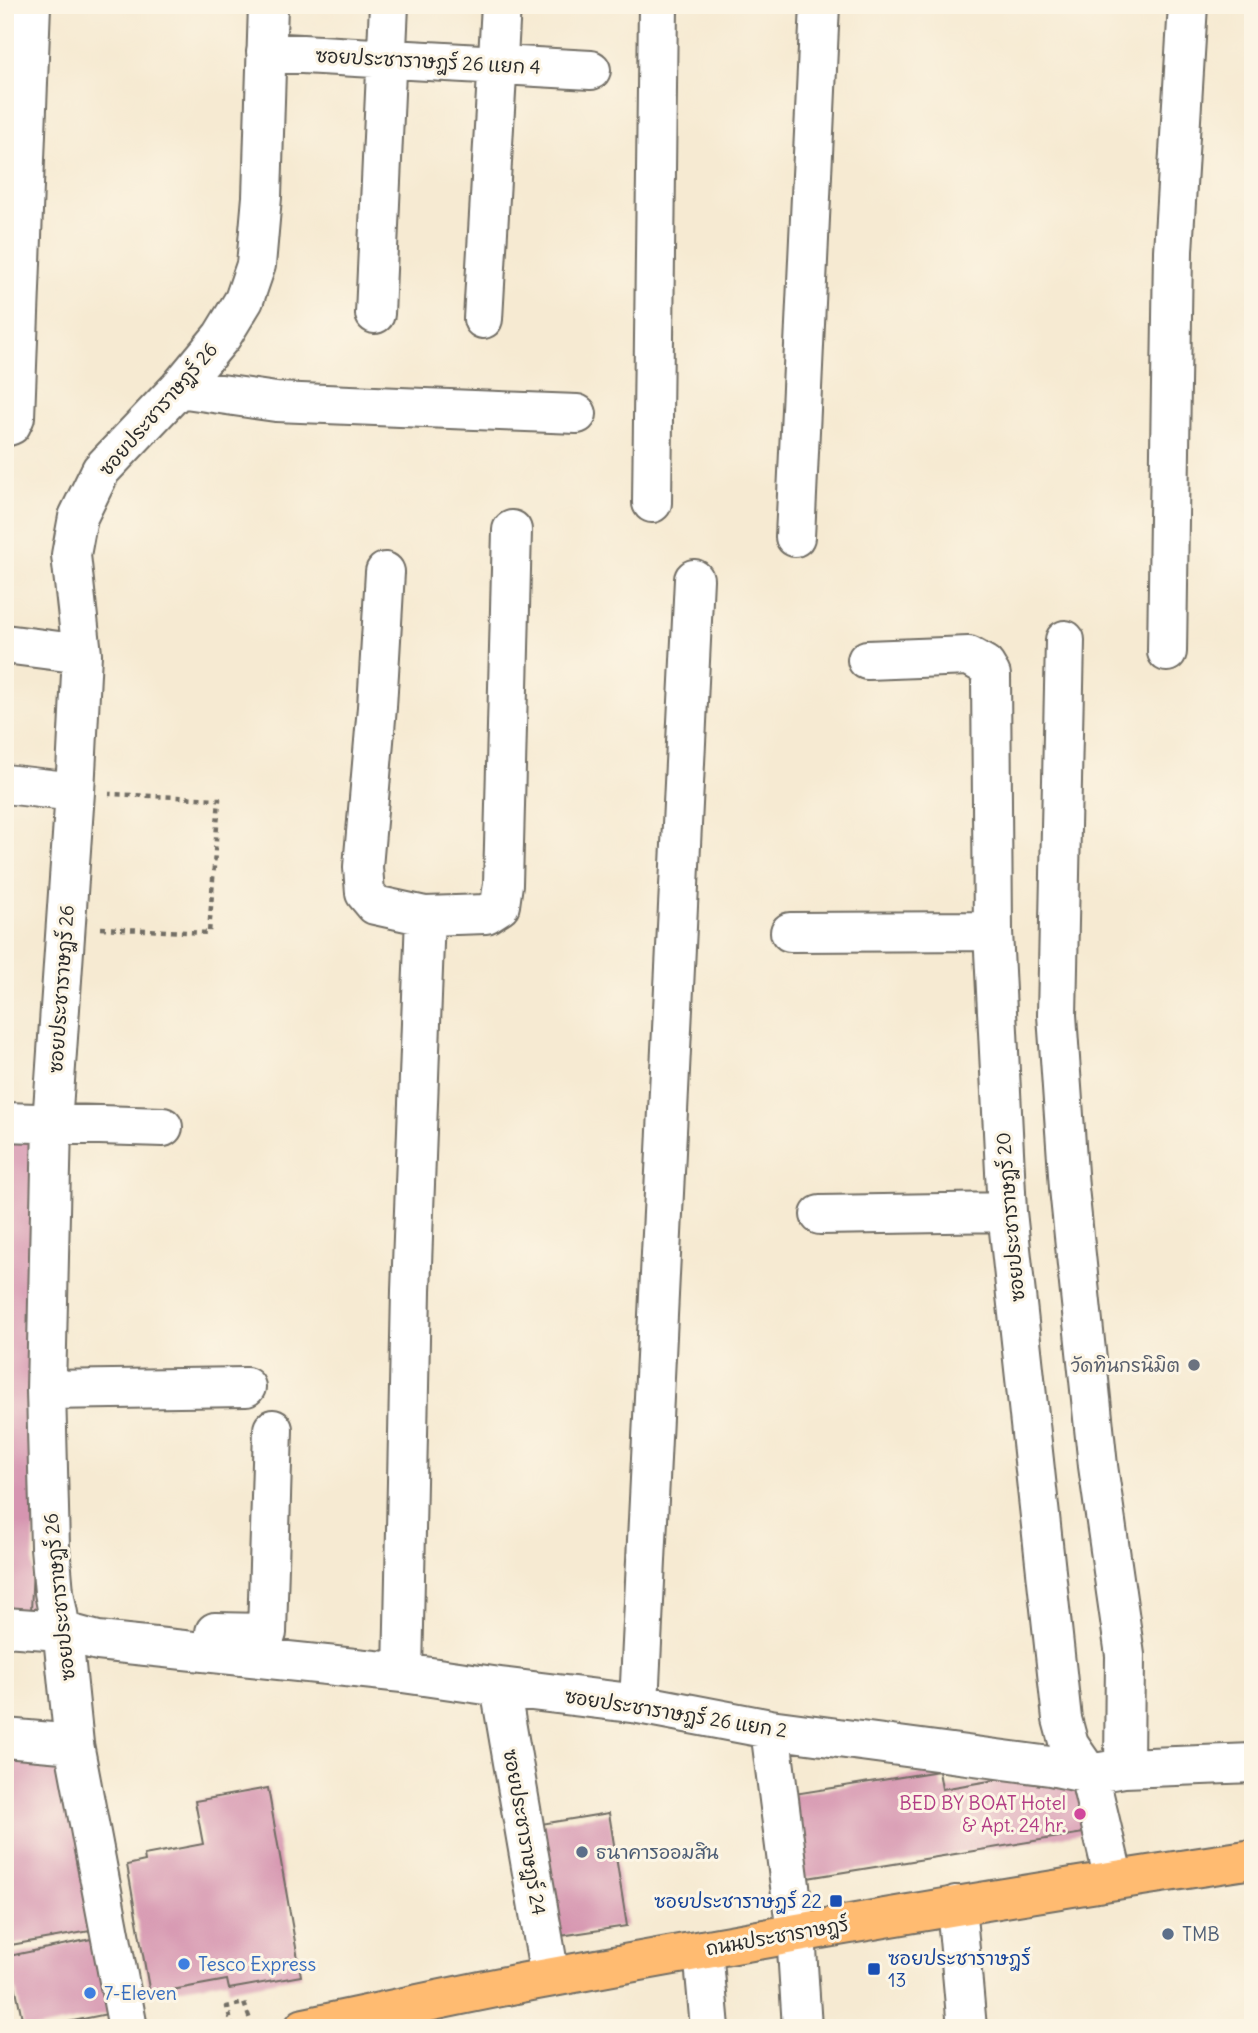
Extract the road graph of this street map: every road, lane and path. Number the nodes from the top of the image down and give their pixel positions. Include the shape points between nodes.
1 (32, 5) edge
2 (268, 5) edge
3 (389, 5) edge
4 (501, 5) edge
5 (658, 5) edge
6 (820, 5) edge
7 (1188, 5) edge
8 (266, 52) junction
9 (386, 58) junction
10 (498, 65) junction
11 (591, 70) dead end
12 (375, 314) dead end
13 (483, 318) dead end
14 (180, 388) junction
15 (577, 414) dead end
16 (5, 427) edge
17 (652, 503) dead end
18 (512, 530) dead end
19 (795, 537) dead end
20 (385, 572) dead end
21 (694, 579) dead end
22 (1065, 640) dead end
23 (5, 644) edge
24 (1167, 652) dead end
25 (82, 654) junction
26 (867, 660) dead end
27 (5, 784) edge
28 (75, 792) junction
29 (425, 916) junction
30 (66, 927) junction
31 (993, 931) junction
32 (790, 932) dead end
33 (5, 1122) edge
34 (52, 1124) junction
35 (163, 1127) dead end
36 (1007, 1212) junction
37 (820, 1215) dead end
38 (246, 1387) dead end
39 (46, 1390) junction
40 (273, 1429) dead end
41 (5, 1627) edge
42 (61, 1631) junction
43 (154, 1631) dead end
44 (216, 1643) junction
45 (403, 1674) junction
46 (500, 1688) junction
47 (639, 1704) junction
48 (770, 1728) junction
49 (5, 1738) edge
50 (74, 1744) junction
51 (1253, 1763) edge
52 (1107, 1771) junction
53 (1253, 1859) edge
54 (1114, 1880) junction
55 (956, 1905) junction
56 (796, 1933) junction
57 (703, 1950) junction
58 (550, 1977) junction
59 (397, 2018) edge
60 (128, 2028) edge
61 (233, 2028) edge
62 (253, 2028) edge
63 (304, 2028) edge
64 (710, 2028) edge
65 (802, 2028) edge
66 (967, 2028) edge

1 - 16 street via 15,417
2 - 8 street, ซอยประชาราษฎร์ 26
3 - 9 street
4 - 10 street
5 - 17 street
6 - 19 street
7 - 24 street via 1173,250
8 - 9 street, ซอยประชาราษฎร์ 26 แยก 4
8 - 14 street, ซอยประชาราษฎร์ 26 via 256,265 244,300 222,336
9 - 10 street, ซอยประชาราษฎร์ 26 แยก 4
9 - 12 street
10 - 11 street, ซอยประชาราษฎร์ 26 แยก 4
10 - 13 street
14 - 15 street via 276,402
14 - 25 street, ซอยประชาราษฎร์ 26 via 102,470 78,517 71,555
18 - 29 street via 500,905 486,914
20 - 29 street via 363,867 365,893 375,905
21 - 47 street
22 - 52 street via 1057,1015 1069,1188 1098,1466 1125,1655
23 - 25 street
25 - 28 street, ซอยประชาราษฎร์ 26
26 - 31 street, ซอยประชาราษฎร์ 20 via 969,656 985,665 991,675
27 - 28 street
28 - 30 street, ซอยประชาราษฎร์ 26
28 - 30 path via 219,800 209,933
29 - 45 street
30 - 34 street, ซอยประชาราษฎร์ 26
31 - 32 street
31 - 36 street, ซอยประชาราษฎร์ 20
33 - 34 street
34 - 35 street
34 - 39 street, ซอยประชาราษฎร์ 26
36 - 37 street
36 - 52 street, ซอยประชาราษฎร์ 20 via 1062,1719 1069,1745
38 - 39 street
39 - 42 street, ซอยประชาราษฎร์ 26 via 50,1547
40 - 44 street via 267,1633
41 - 42 street, ซอยประชาราษฎร์ 26 แยก 2
42 - 44 street, ซอยประชาราษฎร์ 26 แยก 2 via 98,1640
42 - 50 street, ซอยประชาราษฎร์ 26
43 - 44 street
44 - 45 street, ซอยประชาราษฎร์ 26 แยก 2
45 - 46 street, ซอยประชาราษฎร์ 26 แยก 2
46 - 47 street, ซอยประชาราษฎร์ 26 แยก 2
46 - 58 street, ซอยประชาราษฎร์ 24
47 - 48 street, ซอยประชาราษฎร์ 26 แยก 2
48 - 52 street, ซอยประชาราษฎร์ 26 แยก 2
48 - 56 street
49 - 50 street
50 - 60 street, ซอยประชาราษฎร์ 26
51 - 52 street, ซอยประชาราษฎร์ 26 แยก 2
52 - 54 street, ซอยประชาราษฎร์ 20
53 - 54 main road, ถนนประชาราษฎร์
54 - 55 main road, ถนนประชาราษฎร์
55 - 56 main road, ถนนประชาราษฎร์
55 - 66 street
56 - 57 main road, ถนนประชาราษฎร์
56 - 65 street
57 - 58 main road, ถนนประชาราษฎร์
57 - 64 street
58 - 59 main road, ถนนประชาราษฎร์
59 - 63 main road, ถนนประชาราษฎร์
61 - 62 path via 228,2007 244,2003

